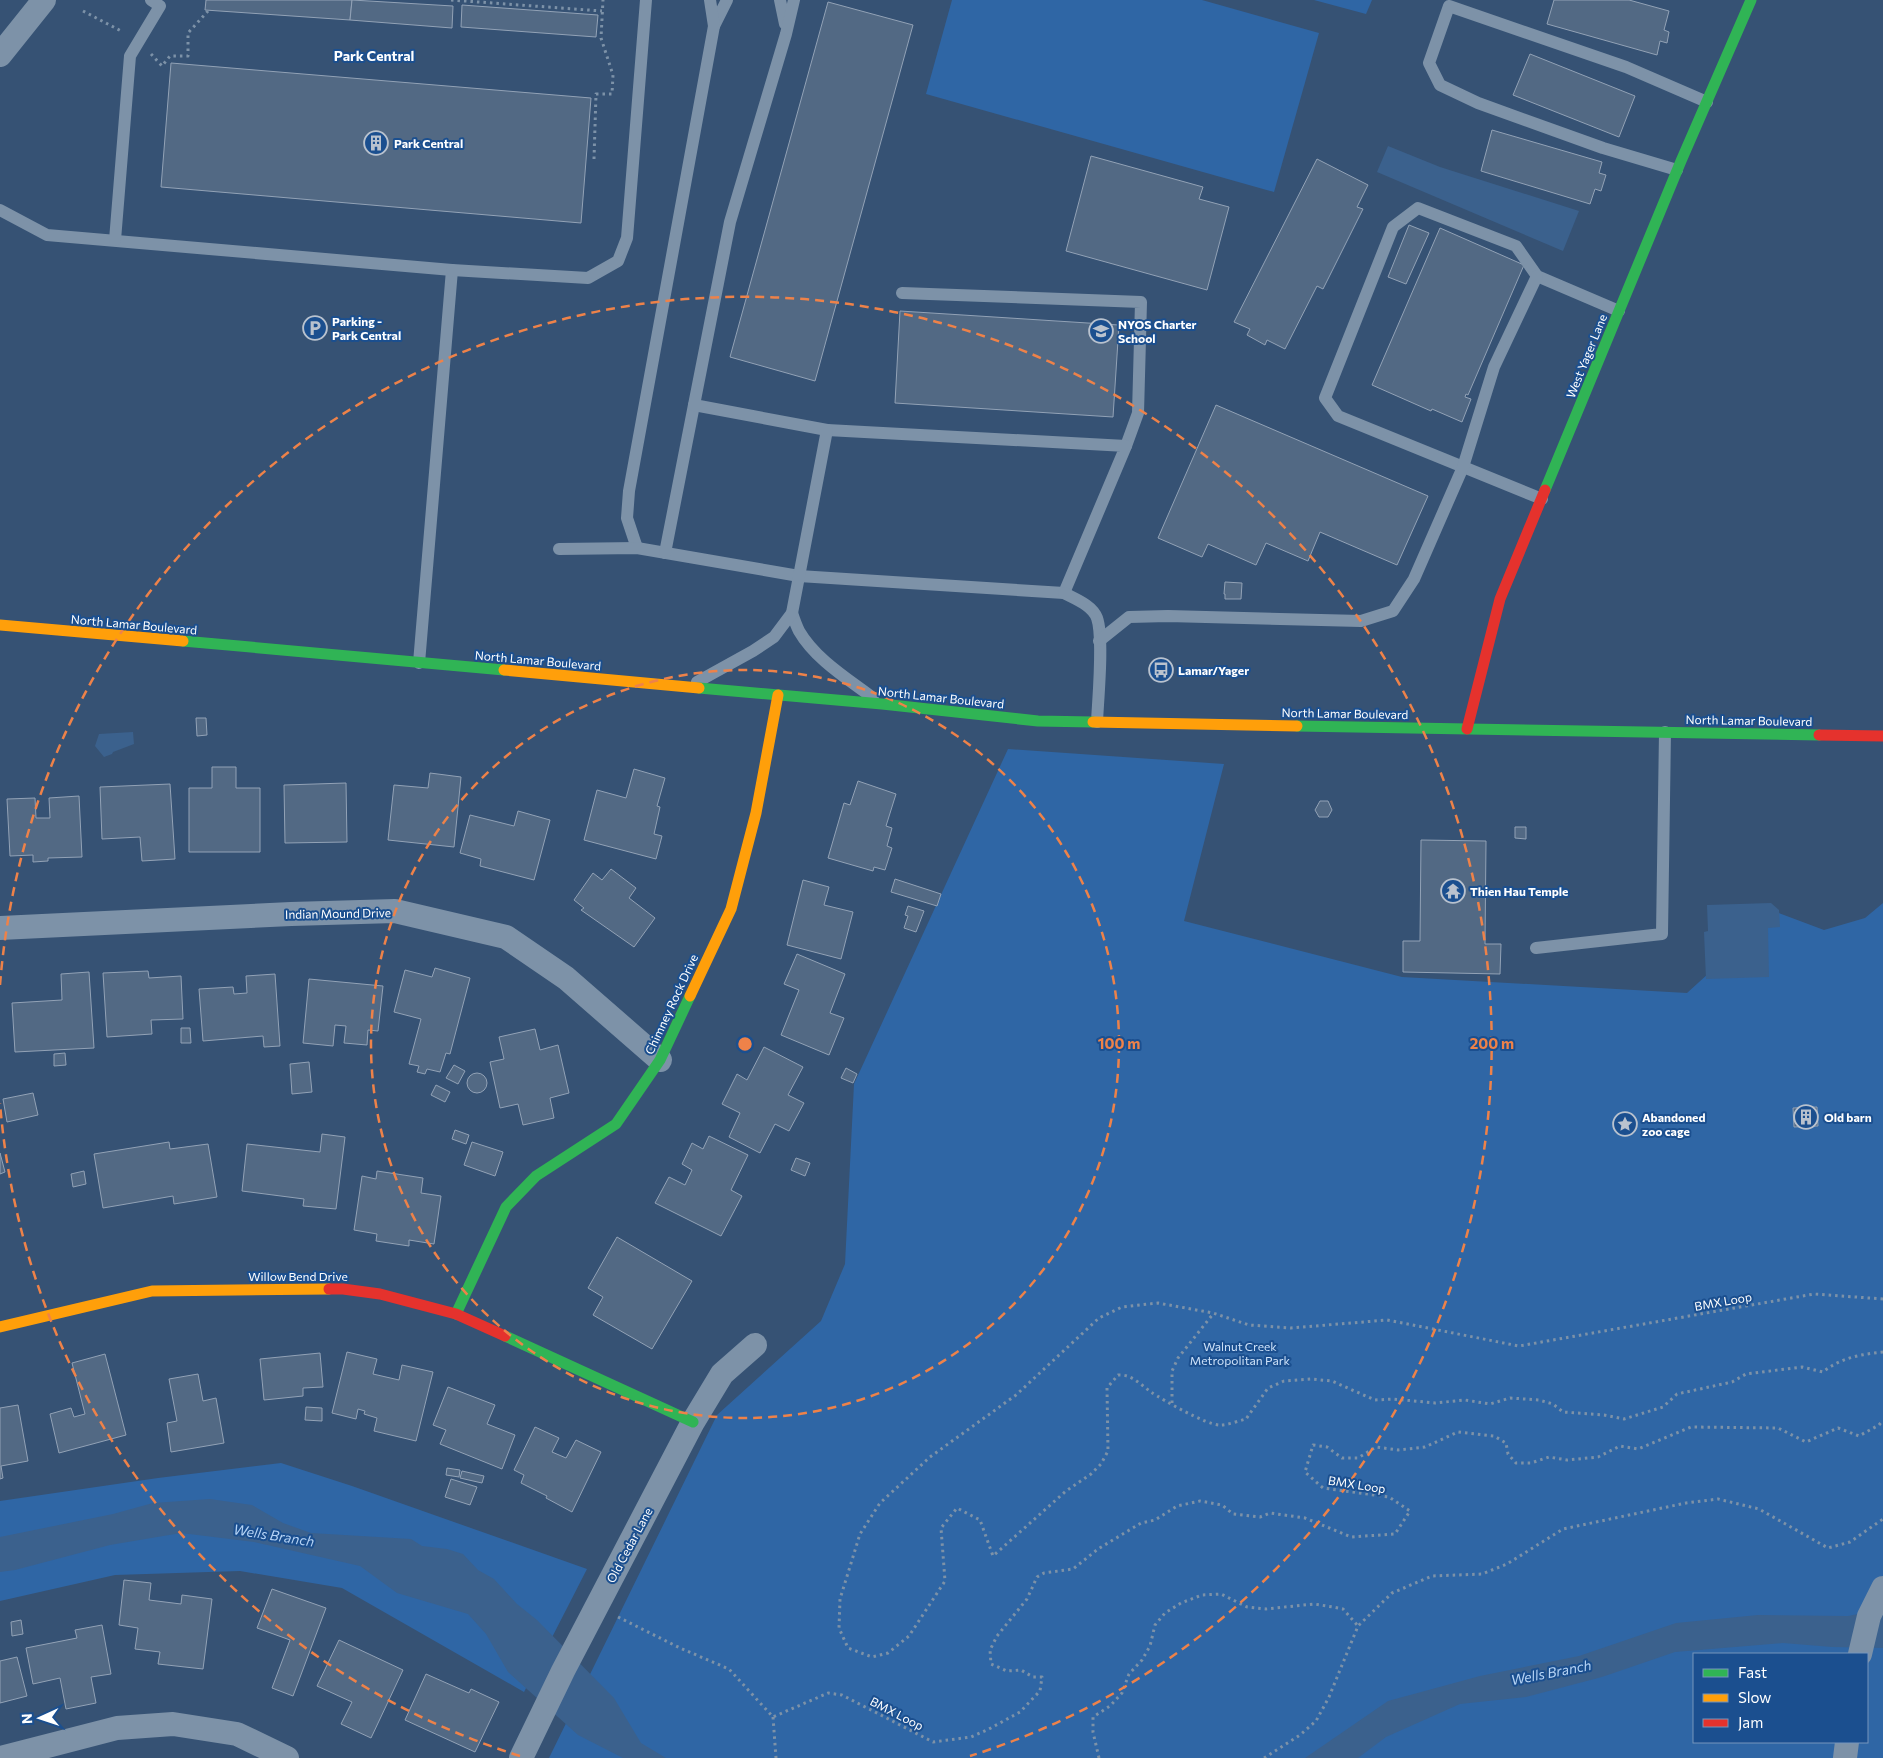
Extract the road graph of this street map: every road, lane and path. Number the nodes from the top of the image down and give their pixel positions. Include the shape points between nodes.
1 (44, 0) edge
2 (451, 0) edge
3 (602, 0) edge
4 (646, 0) edge
5 (710, 0) edge
6 (727, 0) edge
7 (780, 0) edge
8 (794, 0) edge
9 (1751, 0) edge
10 (158, 2) edge
11 (602, 11) junction
12 (714, 26) junction
13 (786, 34) junction
14 (0, 54) edge
15 (1707, 102) junction
16 (594, 159) dead end
17 (1677, 170) junction
18 (0, 210) edge
19 (115, 240) junction
20 (452, 270) junction
21 (1538, 276) junction
22 (902, 293) dead end
23 (1619, 311) junction
24 (694, 404) junction
25 (826, 430) junction
26 (1126, 446) junction
27 (1463, 467) junction
28 (1542, 499) junction
29 (637, 548) junction
30 (559, 549) dead end
31 (665, 553) junction
32 (799, 576) junction
33 (1064, 593) junction
34 (792, 613) junction
35 (0, 625) edge
36 (1099, 641) junction
37 (419, 663) junction
38 (687, 687) junction
39 (778, 695) junction
40 (882, 704) junction
41 (1097, 722) junction
42 (1467, 729) junction
43 (1666, 732) junction
44 (1883, 736) edge
45 (0, 928) edge
46 (1536, 948) dead end
47 (660, 1060) junction
48 (1883, 1299) edge
49 (1213, 1313) junction
50 (456, 1314) junction
51 (0, 1327) edge
52 (755, 1345) dead end
53 (1883, 1352) edge
54 (1172, 1403) junction
55 (1883, 1420) edge
56 (694, 1422) junction
57 (1883, 1519) edge
58 (1883, 1588) edge
59 (597, 1606) junction
60 (1358, 1626) junction
61 (1860, 1653) edge
62 (773, 1717) junction
63 (1847, 1743) edge
64 (1, 1758) edge
65 (287, 1758) edge
66 (521, 1758) edge
67 (776, 1758) edge
68 (1099, 1758) edge
69 (1264, 1758) edge
70 (1845, 1758) edge

1 - 14 street
2 - 11 path
3 - 11 path
4 - 20 lane via 627,238 618,261 588,278
5 - 12 lane
6 - 12 lane
7 - 13 lane
8 - 13 lane
9 - 15 main road, West Yager Lane
10 - 19 lane via 130,56
11 - 16 path via 601,38 612,75 612,94 596,94
12 - 29 lane via 629,491 627,518
13 - 24 lane via 730,222
15 - 17 main road, West Yager Lane
15 - 17 lane via 1626,67 1450,6 1429,63 1440,85 1478,103 1603,148
17 - 23 main road, West Yager Lane
18 - 19 lane via 47,235
19 - 20 lane
20 - 37 lane
21 - 23 lane
21 - 27 lane via 1494,367
21 - 27 lane via 1516,246 1418,208 1393,227 1325,398 1338,416
22 - 26 lane via 1141,302 1138,413
23 - 28 main road, West Yager Lane
24 - 25 lane
24 - 31 lane
25 - 26 lane
25 - 32 lane
26 - 33 lane
27 - 28 lane
27 - 36 lane via 1414,579 1393,611 1361,621 1129,617
28 - 42 main road, West Yager Lane via 1500,599
29 - 30 lane
29 - 31 lane
31 - 32 lane
32 - 33 lane
32 - 34 lane
33 - 36 lane via 1082,602 1096,618
34 - 38 lane via 774,637
34 - 40 lane via 799,631 820,656
35 - 37 main road, North Lamar Boulevard
36 - 41 lane
37 - 38 main road, North Lamar Boulevard
38 - 39 main road, North Lamar Boulevard
39 - 40 main road, North Lamar Boulevard
39 - 47 main road, Chimney Rock Drive via 756,813 731,909
40 - 41 main road, North Lamar Boulevard via 1038,721
41 - 42 main road, North Lamar Boulevard
42 - 43 main road, North Lamar Boulevard
43 - 44 main road, North Lamar Boulevard
43 - 46 lane via 1662,934
45 - 47 street, Indian Mound Drive via 395,912 506,936 566,978
47 - 50 main road, Chimney Rock Drive via 616,1124 536,1176 506,1207
48 - 49 path, BMX Loop via 1814,1294 1519,1346 1387,1320 1291,1328 1249,1325
49 - 54 path via 1178,1358 1172,1371
49 - 54 path, BMX Loop via 1158,1303 1122,1307 1099,1318 1016,1395 930,1457 880,1503 860,1534 840,1599 839,1628 848,1648 872,1658 888,1653 909,1636 945,1581 941,1528 957,1508 980,1520 993,1556 1066,1490 1101,1464 1108,1450 1107,1388 1118,1374 1127,1374 1162,1400
50 - 51 main road, Willow Bend Drive via 343,1288 152,1291
50 - 56 main road, Willow Bend Drive
52 - 56 street, Old Cedar Lane via 722,1374
53 - 54 path, BMX Loop via 1833,1364 1823,1372 1802,1367 1746,1374 1732,1382 1677,1394 1663,1407 1624,1419 1563,1412 1553,1404 1539,1400 1510,1398 1490,1404 1465,1400 1375,1400 1332,1381 1312,1379 1284,1381 1268,1388 1246,1419 1219,1425
55 - 62 path, BMX Loop via 1859,1436 1838,1428 1806,1442 1778,1428 1691,1426 1638,1449 1620,1446 1598,1457 1567,1460 1549,1457 1531,1463 1516,1463 1508,1454 1506,1443 1494,1436 1468,1432 1458,1432 1425,1447 1398,1450 1376,1447 1358,1458 1342,1458 1328,1447 1313,1445 1305,1472 1323,1488 1389,1497 1410,1511 1395,1534 1351,1537 1306,1518 1270,1513 1260,1517 1233,1514 1222,1505 1200,1501 1177,1506 1098,1549 1073,1569 1037,1577 1027,1599 997,1636 990,1650 991,1664 1007,1671 1020,1670 1032,1677 1042,1677 1040,1692 1020,1712 989,1729 971,1737 933,1742 842,1695 828,1692
56 - 59 street, Old Cedar Lane
57 - 60 path via 1850,1542 1828,1548 1759,1508 1718,1499 1563,1528 1508,1564 1482,1574 1432,1576 1392,1593
58 - 61 street via 1869,1616
59 - 62 path via 729,1669
59 - 66 street, Old Cedar Lane
60 - 68 path via 1344,1609 1314,1604 1266,1609 1247,1607 1221,1594 1202,1595 1181,1603 1165,1613 1156,1625 1150,1646 1129,1674 1122,1693 1093,1717
60 - 69 path via 1316,1721
62 - 67 path
63 - 70 street
64 - 65 street via 117,1728 173,1724 237,1734

